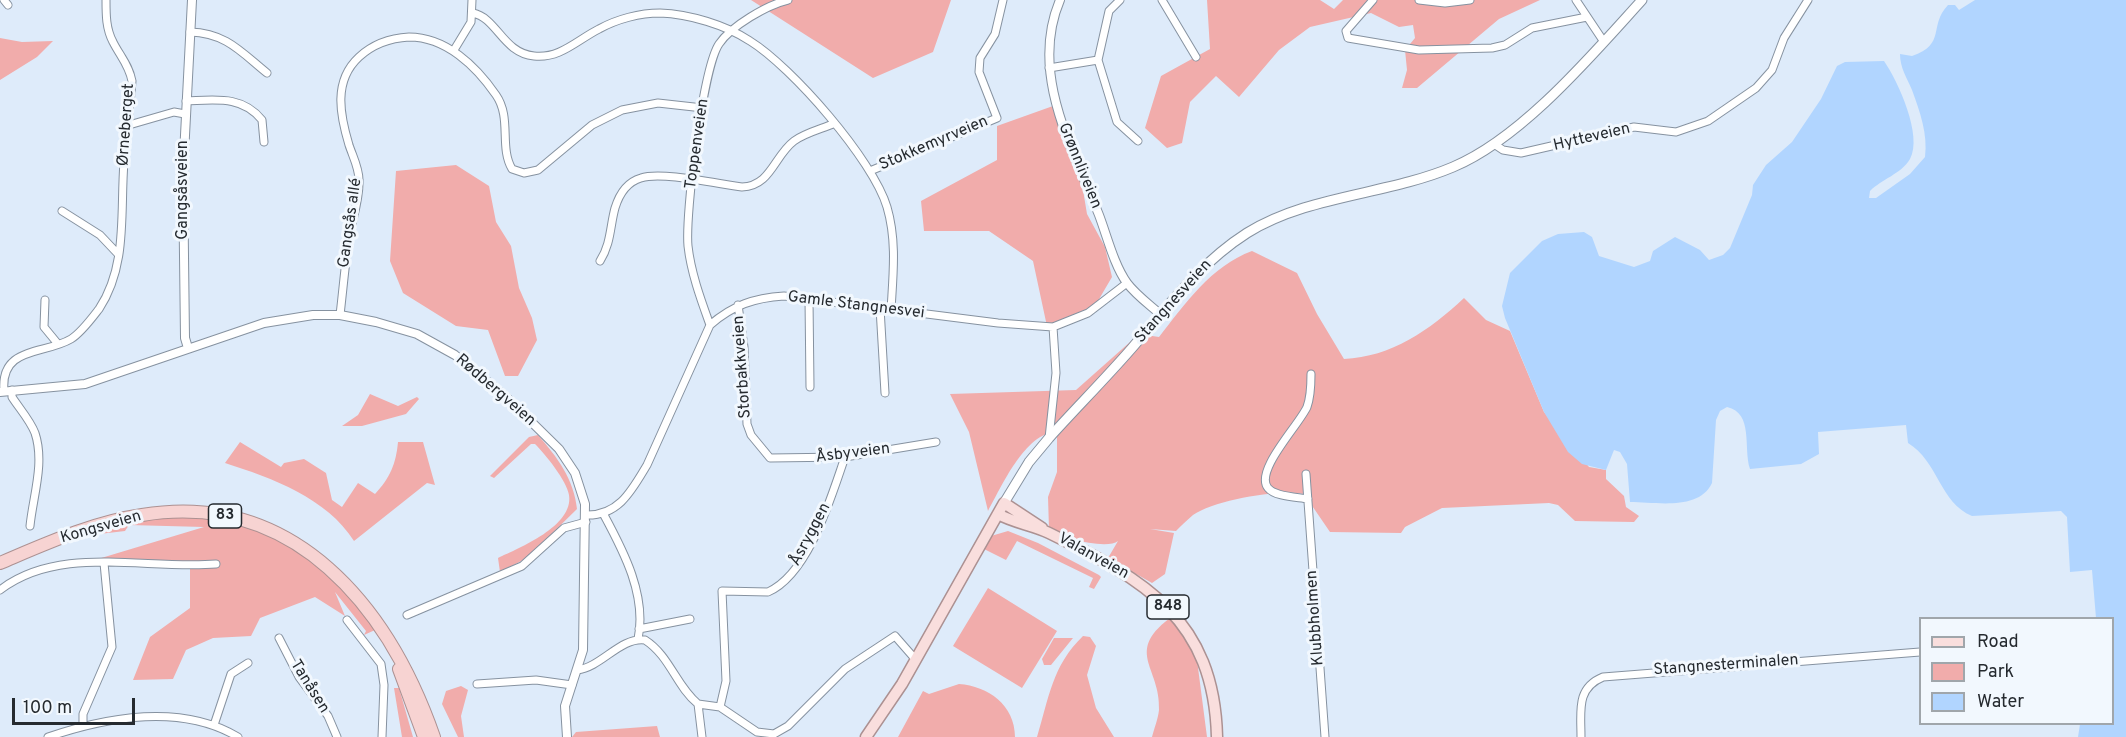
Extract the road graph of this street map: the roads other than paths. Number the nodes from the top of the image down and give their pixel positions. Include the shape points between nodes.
1 (192, 0) edge
2 (472, 0) edge
3 (788, 0) edge
4 (1003, 0) edge
5 (1060, 0) edge
6 (1120, 0) edge
7 (1162, 0) edge
8 (1372, 0) edge
9 (1419, 0) edge
10 (1470, 0) edge
11 (1576, 0) edge
12 (1642, 0) edge
13 (1808, 0) edge
14 (106, 1) edge
15 (473, 13) junction
16 (1587, 17) junction
17 (190, 32) junction
18 (732, 32) junction
19 (1604, 42) junction
20 (454, 51) junction
21 (1196, 57) dead end
22 (1098, 60) junction
23 (1049, 68) junction
24 (267, 73) dead end
25 (186, 101) junction
26 (703, 108) junction
27 (185, 114) junction
28 (833, 124) junction
29 (129, 126) junction
30 (1138, 141) dead end
31 (264, 142) dead end
32 (1494, 144) junction
33 (870, 171) junction
34 (693, 180) junction
35 (62, 212) dead end
36 (118, 254) junction
37 (600, 261) dead end
38 (1127, 283) junction
39 (809, 299) junction
40 (45, 300) dead end
41 (738, 305) junction
42 (880, 308) junction
43 (891, 310) junction
44 (340, 315) junction
45 (1161, 315) junction
46 (710, 325) junction
47 (1053, 327) junction
48 (58, 344) junction
49 (188, 348) junction
50 (1311, 374) dead end
51 (810, 387) dead end
52 (5, 391) edge
53 (885, 393) dead end
54 (1049, 438) junction
55 (936, 442) dead end
56 (844, 457) junction
57 (770, 458) joint
58 (1306, 474) dead end
59 (1308, 499) junction
60 (1005, 503) junction
61 (998, 514) junction
62 (604, 515) junction
63 (586, 518) junction
64 (30, 526) dead end
65 (1047, 532) junction
66 (0, 563) edge
67 (104, 563) junction
68 (216, 564) dead end
69 (0, 590) edge
70 (407, 615) dead end
71 (690, 619) dead end
72 (347, 620) dead end
73 (639, 630) junction
74 (279, 638) dead end
75 (638, 639) junction
76 (1919, 652) edge
77 (398, 659) junction
78 (916, 660) junction
79 (248, 663) dead end
80 (577, 669) junction
81 (477, 684) dead end
82 (572, 685) junction
83 (698, 704) junction
84 (720, 707) junction
85 (83, 725) junction
86 (214, 725) junction
87 (48, 737) edge
88 (238, 737) edge
89 (337, 737) edge
90 (382, 737) edge
91 (423, 737) edge
92 (434, 737) edge
93 (567, 737) edge
94 (702, 737) edge
95 (866, 737) edge
96 (1216, 737) edge
97 (1325, 737) edge
98 (1581, 737) edge

1 - 17 street, Gangsåsveien
2 - 15 street
3 - 18 street, Toppenveien via 761,10
4 - 33 street, Stokkemyrveien via 995,34 978,63 997,118
5 - 23 street, Grønnliveien via 1050,33
6 - 22 street via 1109,12
7 - 21 street
8 - 16 street via 1346,31 1348,38 1419,50 1492,48 1505,45 1532,28
9 - 10 street
11 - 16 street
12 - 19 main road, Stangnesveien
13 - 32 street, Hytteveien via 1785,38 1772,70 1756,88 1691,129 1676,132 1634,127 1521,153
14 - 29 street, Ørneberget via 106,25 132,81
15 - 18 street, Stokkemyrveien via 484,17 506,44 534,56 554,56 613,22 650,14 688,17
15 - 20 street
16 - 19 street
17 - 24 street via 225,39
17 - 25 street, Gangsåsveien
18 - 26 street, Toppenveien via 716,50
18 - 28 street, Stokkemyrveien via 748,39 778,63
19 - 32 main road, Stangnesveien
20 - 26 street, Gangsås allé via 498,98 505,115 507,155 512,169 524,173 538,170 592,125 621,110 658,103
20 - 44 street, Gangsås allé via 426,39 389,40 361,55 344,79 340,104 360,180
22 - 23 street
22 - 30 street via 1117,122
23 - 38 street, Grønnliveien via 1067,137
25 - 27 street, Gangsåsveien
25 - 31 street via 227,100 247,106 262,120
26 - 34 street, Toppenveien
27 - 29 street via 174,112
27 - 49 street, Gangsåsveien via 183,235
28 - 33 street, Stokkemyrveien via 852,142
28 - 34 street via 793,142 768,175 755,185 742,187
29 - 36 street, Ørneberget
32 - 45 main road, Stangnesveien via 1442,171 1260,226 1221,251
33 - 43 street, Stokkemyrveien via 886,205 894,240
34 - 37 street via 647,176 626,188 615,208 607,249
34 - 46 street, Toppenveien via 688,248
35 - 36 street via 100,235
36 - 48 street, Ørneberget via 99,308 74,338
38 - 45 street, Grønnliveien
38 - 47 street, Gamle Stangnesvei via 1088,313
39 - 41 street, Gamle Stangnesvei via 758,298
39 - 42 street, Gamle Stangnesvei
39 - 51 street
40 - 48 street via 44,327
41 - 46 street, Gamle Stangnesvei
41 - 57 street, Storbakkveien via 747,424
42 - 43 street, Gamle Stangnesvei
42 - 53 street
43 - 47 street, Gamle Stangnesvei
44 - 49 street, Rødbergveien via 264,323
44 - 63 street, Rødbergveien via 417,334 455,355 559,449 574,473
45 - 54 main road, Stangnesveien
46 - 62 street, Gamle Stangnesvei via 647,465 620,505
47 - 54 street via 1056,373
48 - 52 street, Ørneberget via 14,360 3,379
49 - 52 street, Rødbergveien via 85,384
50 - 59 street via 1306,407 1265,472 1268,488 1274,493
52 - 64 street via 34,431 38,443 38,478
54 - 60 main road, Stangnesveien via 1029,462
55 - 56 street, Åsbyveien
56 - 57 street, Åsbyveien
56 - 84 street, Åsryggen via 822,518 805,554 790,574 768,592 722,591 726,681
58 - 59 street, Klubbholmen
59 - 97 street, Klubbholmen
60 - 61 main road, Stangnesveien
60 - 65 main road, Valanveien / 848
61 - 65 main road, Valanveien / 848
61 - 78 main road, Stangnesveien
62 - 63 street
62 - 73 street via 635,583
63 - 70 street via 564,528 522,566
63 - 80 street, Rødbergveien via 583,650
65 - 96 main road, Valanveien / 848 via 1137,581 1172,611 1194,642 1206,669
66 - 77 highway, Kongsveien / 83 via 88,529 143,514 179,512 232,518 291,540 325,563 367,607
67 - 68 street, Kongsveien
67 - 69 street, Kongsveien via 45,567
67 - 85 street via 112,643
71 - 73 street
72 - 90 street via 381,664
73 - 75 street
74 - 89 street, Tanåsen
75 - 80 street via 591,668
75 - 83 street via 648,642 666,659
76 - 98 street, Stangnesterminalen via 1603,677 1587,686 1581,695
77 - 91 highway, Kongsveien / 83
77 - 92 highway, Kongsveien / 83 via 413,684
78 - 84 street via 895,636 845,669 788,726 774,734 757,732
78 - 95 main road, Stangnesveien
79 - 86 street via 231,674
80 - 82 street, Rødbergveien
81 - 82 street via 536,680
82 - 93 street, Rødbergveien via 565,706
83 - 84 street
83 - 94 street
85 - 86 street via 166,718
85 - 87 street
86 - 88 street

